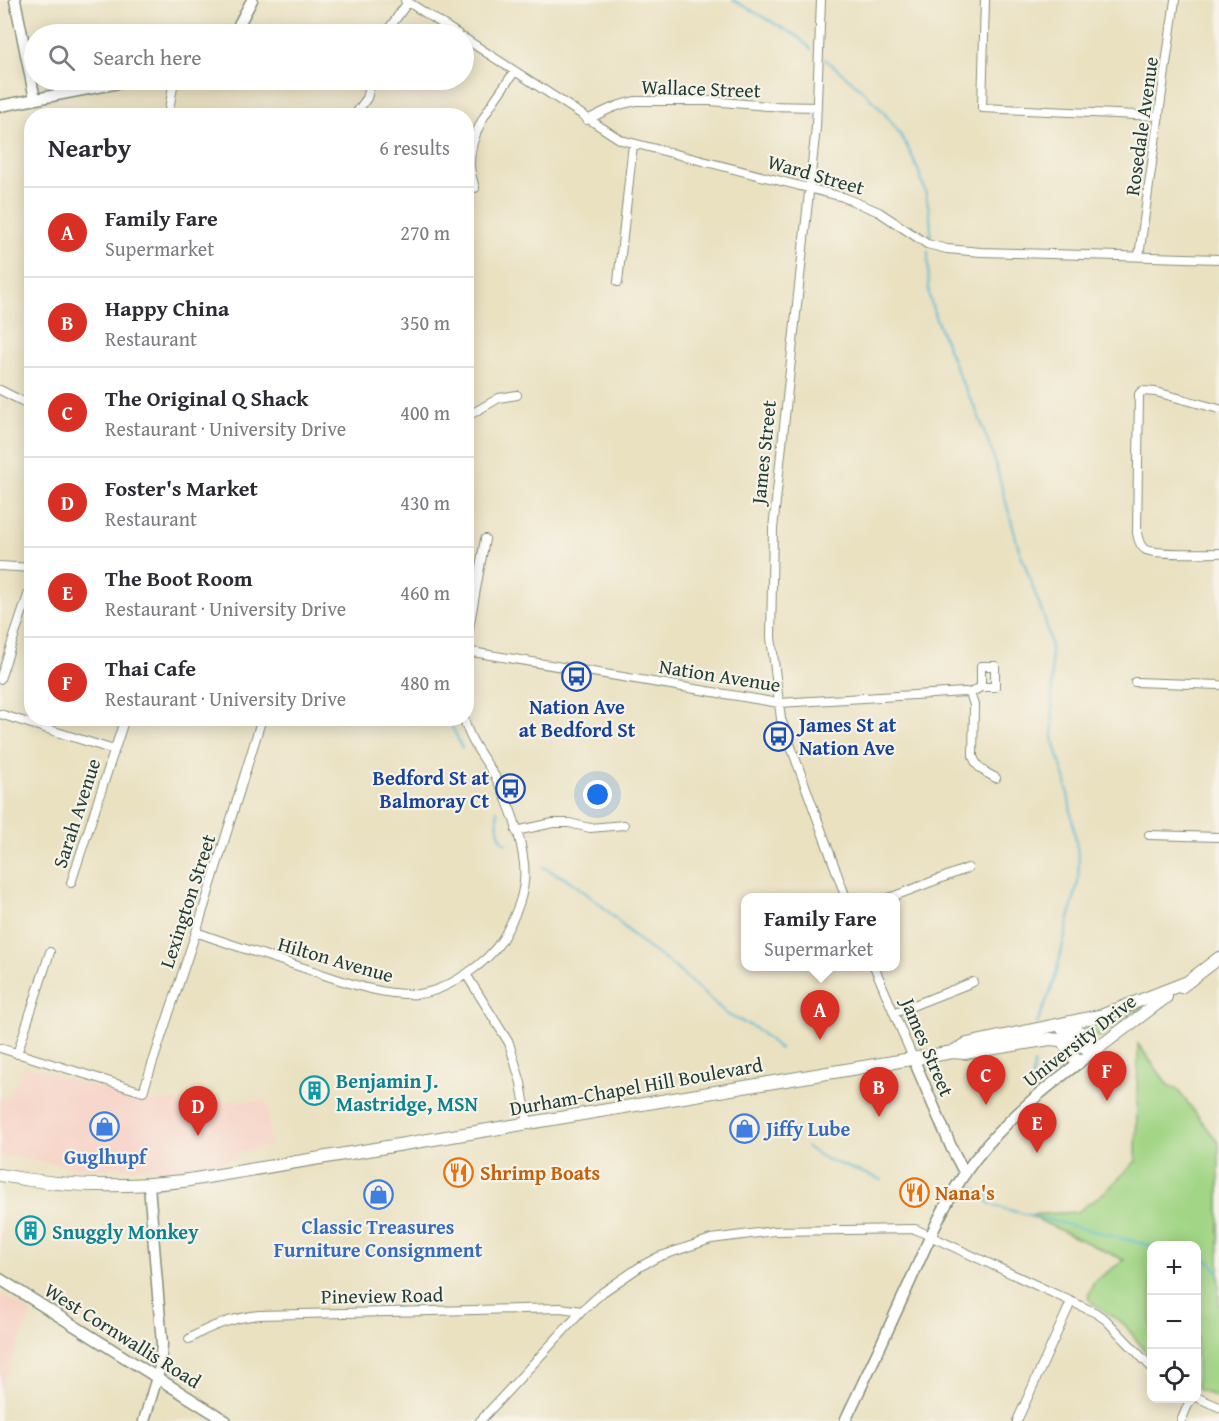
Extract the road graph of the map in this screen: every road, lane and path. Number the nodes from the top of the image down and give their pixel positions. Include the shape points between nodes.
1 (15, 0) edge
2 (252, 0) edge
3 (821, 0) edge
4 (986, 0) edge
5 (1175, 0) edge
6 (406, 1) edge
7 (239, 24) edge
8 (391, 24) edge
9 (442, 24) edge
10 (474, 44) edge
11 (24, 45) edge
12 (515, 71) junction
13 (33, 90) edge
14 (82, 90) edge
15 (172, 90) edge
16 (369, 90) edge
17 (35, 99) junction
18 (0, 106) edge
19 (817, 107) junction
20 (169, 108) edge
21 (360, 108) edge
22 (1159, 116) junction
23 (587, 120) junction
24 (474, 141) edge
25 (633, 144) junction
26 (474, 183) edge
27 (475, 188) dead end
28 (809, 188) junction
29 (1139, 256) junction
30 (1219, 259) edge
31 (618, 282) dead end
32 (0, 390) edge
33 (517, 395) dead end
34 (24, 402) edge
35 (1219, 410) edge
36 (474, 412) edge
37 (485, 539) dead end
38 (1219, 553) edge
39 (0, 566) edge
40 (24, 568) edge
41 (474, 600) edge
42 (24, 607) edge
43 (474, 652) edge
44 (0, 680) edge
45 (1135, 682) dead end
46 (1219, 685) edge
47 (981, 687) dead end
48 (970, 693) junction
49 (779, 703) junction
50 (0, 714) edge
51 (24, 722) edge
52 (38, 726) edge
53 (122, 726) edge
54 (260, 726) edge
55 (466, 726) edge
56 (114, 750) junction
57 (996, 778) dead end
58 (624, 825) dead end
59 (516, 831) junction
60 (1149, 835) dead end
61 (1219, 837) edge
62 (968, 868) dead end
63 (71, 883) dead end
64 (844, 893) edge
65 (900, 893) edge
66 (196, 932) junction
67 (50, 952) dead end
68 (1219, 958) edge
69 (876, 971) edge
70 (466, 974) junction
71 (973, 982) dead end
72 (1185, 983) junction
73 (894, 1013) junction
74 (1053, 1027) junction
75 (1064, 1042) junction
76 (0, 1048) edge
77 (1098, 1048) junction
78 (953, 1052) junction
79 (17, 1054) junction
80 (913, 1058) junction
81 (1078, 1063) junction
82 (528, 1124) junction
83 (965, 1174) junction
84 (0, 1175) edge
85 (149, 1185) junction
86 (930, 1237) junction
87 (0, 1279) edge
88 (1071, 1302) junction
89 (582, 1311) junction
90 (189, 1339) dead end
91 (1147, 1363) edge
92 (157, 1377) junction
93 (1201, 1399) edge
94 (1189, 1403) edge
95 (1219, 1407) edge
96 (144, 1421) edge
97 (226, 1421) edge
98 (480, 1421) edge
99 (845, 1421) edge
100 (1017, 1421) edge
101 (1181, 1421) edge

1 - 11 street
2 - 7 street
3 - 19 street, James Street
4 - 22 street via 982,108
5 - 22 street, Rosedale Avenue
6 - 8 street
6 - 9 street
10 - 12 street, Ward Street
12 - 23 street, Ward Street
12 - 24 street via 486,113
13 - 17 street
14 - 17 street
15 - 20 street
16 - 21 street
17 - 18 street
19 - 23 street, Wallace Street via 636,101
19 - 28 street, James Street
22 - 29 street, Rosedale Avenue
23 - 25 street, Ward Street
25 - 28 street, Ward Street
25 - 31 street
26 - 27 street
28 - 29 street, Ward Street via 867,205 916,238 937,247 981,252
28 - 49 street, James Street via 773,530 771,637
29 - 30 street, Ward Street
32 - 34 street
33 - 36 street via 499,398
35 - 38 street via 1156,392 1139,394 1137,533 1145,549 1157,552
37 - 41 street
39 - 40 street
42 - 44 street
43 - 49 street, Nation Avenue
45 - 46 street
47 - 48 street
48 - 49 street, Nation Avenue
48 - 57 street via 974,701 976,764
49 - 64 street, James Street via 790,748
50 - 51 street
52 - 56 street
53 - 56 street, Sarah Avenue
54 - 66 street, Lexington Street
55 - 59 street, Hilton Avenue via 503,790
56 - 63 street, Sarah Avenue
58 - 59 street via 590,828 553,823
59 - 70 street, Hilton Avenue via 525,874 519,907 495,951
60 - 61 street
62 - 65 street
66 - 70 street, Hilton Avenue via 386,992 426,992
66 - 79 street, Lexington Street via 142,1092
67 - 79 street
68 - 72 main road, University Drive
69 - 73 street, James Street
70 - 82 street via 509,1043
71 - 73 street
72 - 74 main road via 1121,1009
72 - 77 main road, University Drive
73 - 80 street, James Street
74 - 77 main road via 1084,1033
74 - 78 main road via 967,1044
75 - 77 main road, Durham-Chapel Hill Boulevard
75 - 78 main road, Durham-Chapel Hill Boulevard via 1044,1039
75 - 81 main road
76 - 79 street
77 - 81 street, University Drive
78 - 80 main road, Durham-Chapel Hill Boulevard
80 - 82 main road, Durham-Chapel Hill Boulevard
80 - 83 street, James Street
81 - 83 street, University Drive via 1012,1118
82 - 85 main road, Durham-Chapel Hill Boulevard
83 - 86 street, University Drive
84 - 85 main road, Durham-Chapel Hill Boulevard via 81,1186
85 - 92 street via 161,1331
86 - 88 street
86 - 89 street via 915,1229 755,1232 711,1239 640,1266
86 - 99 street, University Drive
87 - 92 street, West Cornwallis Road
88 - 91 street via 1106,1320
88 - 100 street
89 - 90 street, Pineview Road via 561,1308 259,1314 221,1322
89 - 98 street
92 - 96 street
92 - 97 street, West Cornwallis Road
93 - 95 street
94 - 101 street

